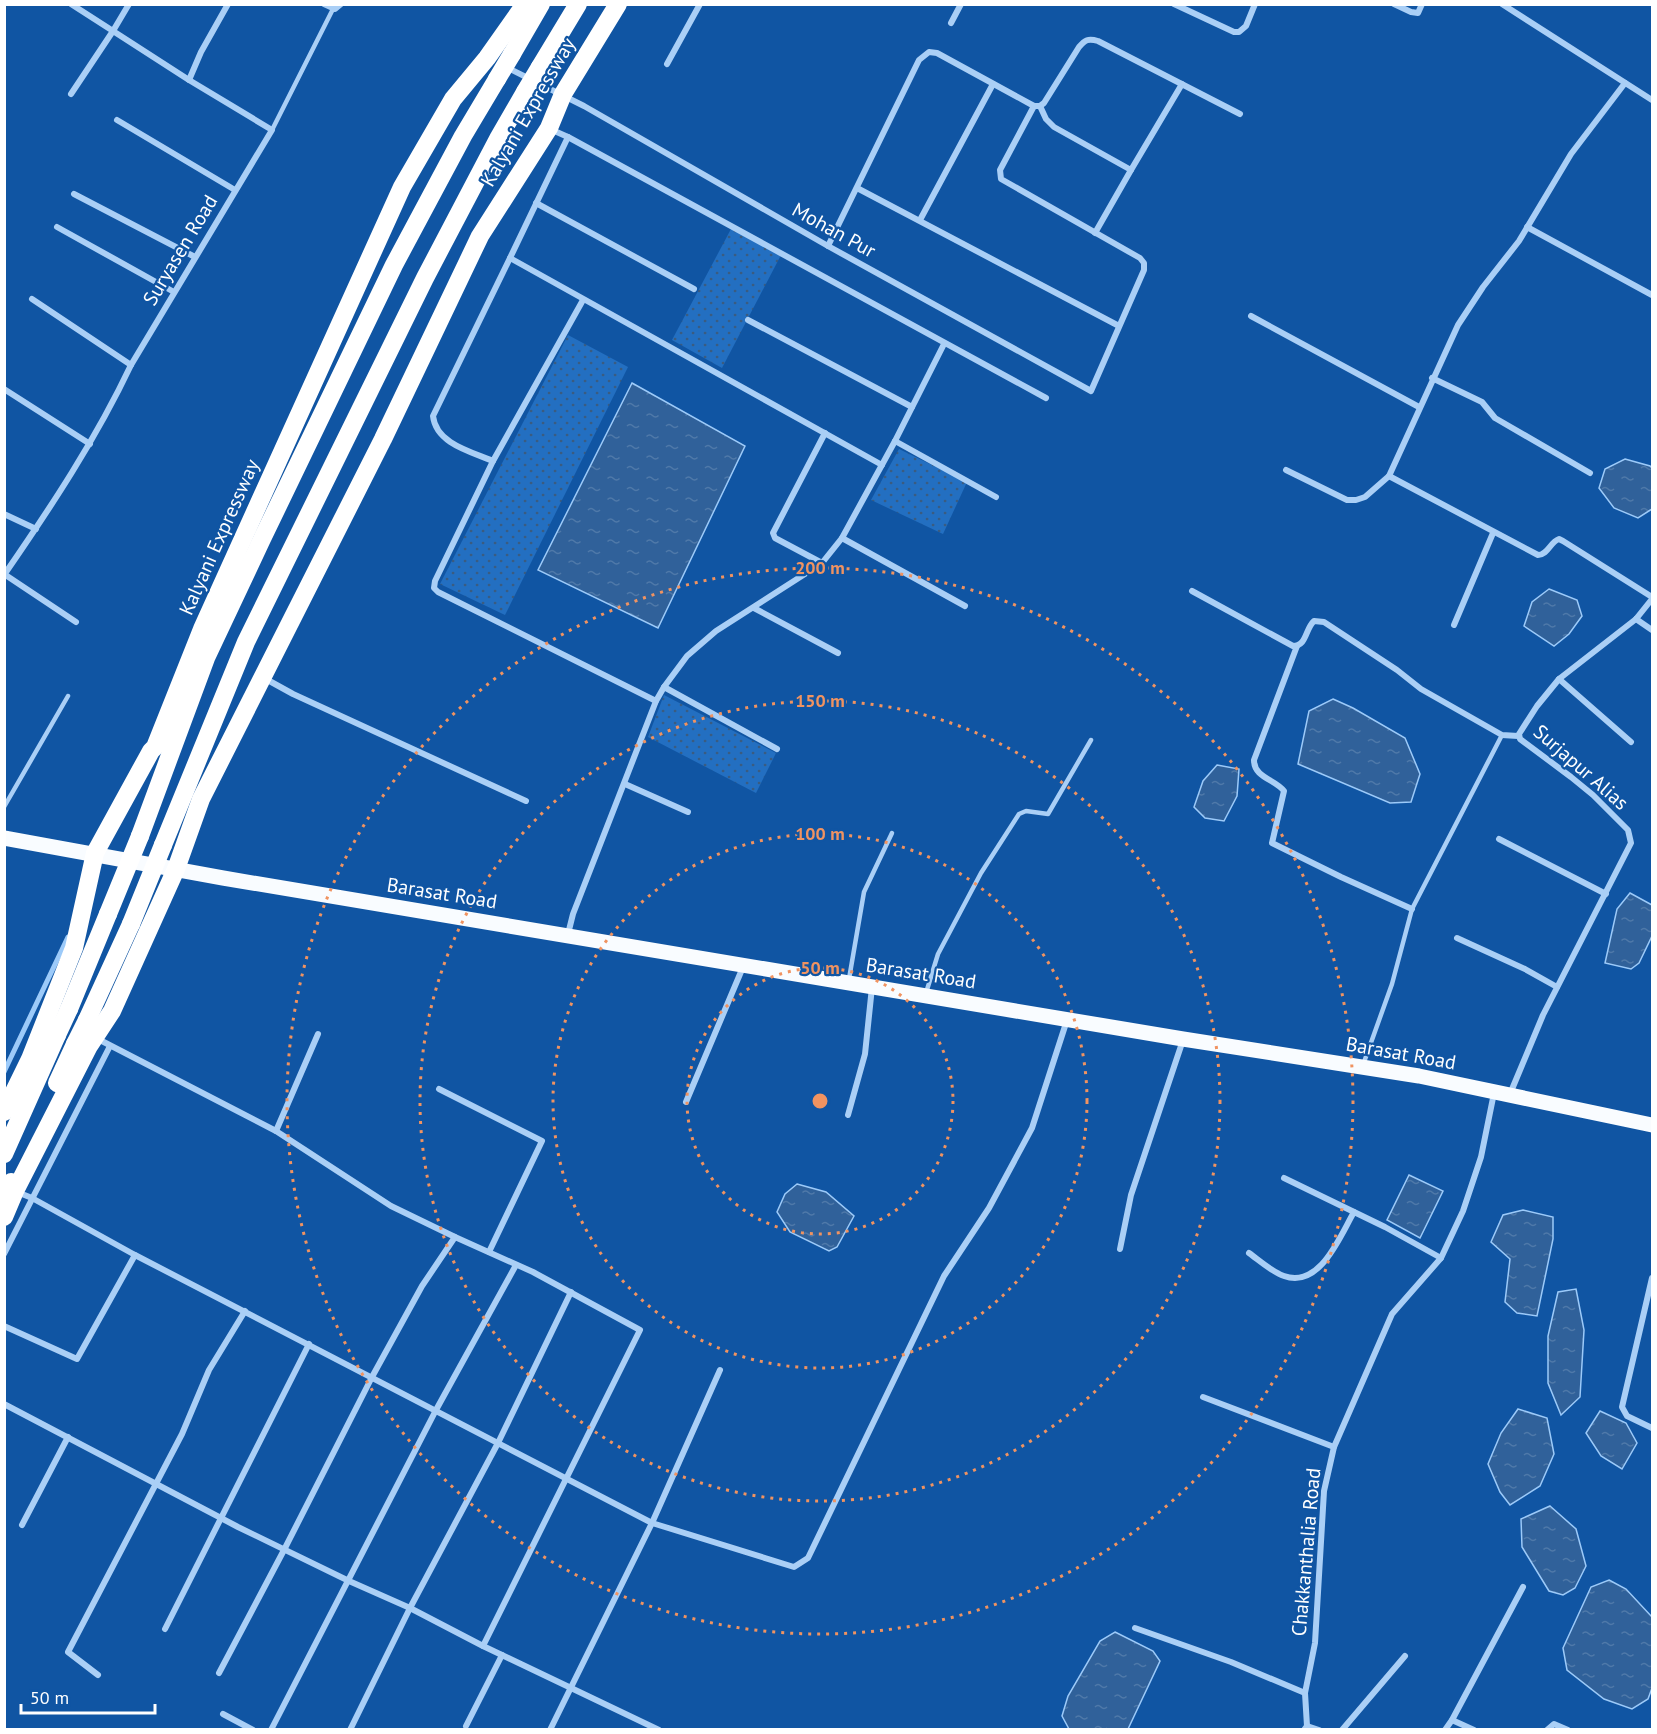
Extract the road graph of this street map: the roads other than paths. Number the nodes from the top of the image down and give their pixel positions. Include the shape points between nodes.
1 (71, 4) edge
2 (129, 4) edge
3 (228, 4) edge
4 (324, 4) edge
5 (341, 4) edge
6 (525, 4) edge
7 (541, 4) edge
8 (578, 4) edge
9 (618, 4) edge
10 (700, 4) edge
11 (961, 4) edge
12 (1174, 4) edge
13 (1256, 4) edge
14 (1394, 4) edge
15 (1422, 4) edge
16 (1502, 4) edge
17 (333, 9) junction
18 (951, 23) dead end
19 (113, 31) junction
20 (487, 58) junction
21 (667, 64) dead end
22 (189, 80) junction
23 (1625, 83) junction
24 (993, 84) junction
25 (1182, 84) junction
26 (71, 94) dead end
27 (562, 94) junction
28 (1653, 100) edge
29 (1037, 106) junction
30 (1240, 114) dead end
31 (117, 120) dead end
32 (549, 129) junction
33 (272, 130) junction
34 (568, 137) junction
35 (1131, 170) junction
36 (856, 188) junction
37 (235, 190) junction
38 (74, 194) dead end
39 (536, 202) junction
40 (920, 220) junction
41 (57, 227) dead end
42 (1527, 227) junction
43 (1095, 233) junction
44 (828, 246) junction
45 (195, 257) junction
46 (510, 258) junction
47 (694, 288) dead end
48 (174, 292) junction
49 (1653, 296) edge
50 (32, 298) dead end
51 (583, 300) junction
52 (1251, 316) dead end
53 (748, 320) dead end
54 (1119, 326) junction
55 (944, 344) junction
56 (131, 365) junction
57 (1432, 378) junction
58 (4, 389) edge
59 (1046, 398) dead end
60 (912, 407) junction
61 (1419, 407) junction
62 (825, 433) junction
63 (895, 441) junction
64 (90, 444) junction
65 (493, 461) junction
66 (882, 465) junction
67 (1286, 470) dead end
68 (1590, 472) dead end
69 (1389, 476) junction
70 (996, 496) dead end
71 (4, 514) edge
72 (36, 529) junction
73 (1493, 533) junction
74 (842, 538) junction
75 (822, 563) junction
76 (5, 575) edge
77 (1192, 591) dead end
78 (1653, 598) edge
79 (965, 606) dead end
80 (754, 608) junction
81 (1636, 619) junction
82 (75, 622) dead end
83 (1454, 625) dead end
84 (1653, 630) edge
85 (1297, 646) junction
86 (838, 653) dead end
87 (262, 677) junction
88 (1559, 680) junction
89 (664, 687) junction
90 (68, 696) dead end
91 (656, 701) junction
92 (1502, 735) junction
93 (1518, 736) junction
94 (1091, 740) dead end
95 (1631, 742) dead end
96 (777, 749) dead end
97 (625, 784) junction
98 (526, 801) dead end
99 (4, 807) edge
100 (688, 812) dead end
101 (892, 833) dead end
102 (4, 838) edge
103 (1499, 839) dead end
104 (95, 853) junction
105 (176, 869) junction
106 (1606, 894) junction
107 (1412, 909) junction
108 (568, 935) junction
109 (1457, 938) dead end
110 (744, 964) junction
111 (849, 982) junction
112 (872, 987) junction
113 (1557, 987) junction
114 (926, 995) junction
115 (47, 1015) junction
116 (1067, 1018) junction
117 (318, 1035) dead end
118 (1183, 1039) junction
119 (102, 1042) junction
120 (1363, 1068) junction
121 (439, 1089) dead end
122 (1494, 1092) junction
123 (1510, 1094) junction
124 (686, 1101) dead end
125 (4, 1112) edge
126 (848, 1115) dead end
127 (1653, 1125) edge
128 (276, 1131) junction
129 (4, 1154) edge
130 (1284, 1179) dead end
131 (14, 1191) edge
132 (1354, 1212) junction
133 (4, 1217) edge
134 (455, 1237) junction
135 (1120, 1249) dead end
136 (489, 1252) junction
137 (1249, 1253) dead end
138 (4, 1254) edge
139 (135, 1255) junction
140 (1441, 1258) junction
141 (516, 1265) junction
142 (1653, 1278) edge
143 (571, 1292) junction
144 (245, 1311) junction
145 (4, 1326) edge
146 (309, 1344) junction
147 (720, 1370) dead end
148 (372, 1377) junction
149 (1203, 1397) dead end
150 (4, 1404) edge
151 (436, 1410) junction
152 (1653, 1428) edge
153 (68, 1437) junction
154 (498, 1443) junction
155 (1334, 1447) junction
156 (566, 1478) junction
157 (156, 1484) junction
158 (220, 1518) junction
159 (652, 1523) junction
160 (22, 1525) dead end
161 (284, 1550) junction
162 (349, 1581) junction
163 (1523, 1587) dead end
164 (410, 1608) junction
165 (1135, 1628) dead end
166 (165, 1629) dead end
167 (483, 1646) junction
168 (502, 1655) junction
169 (1405, 1656) dead end
170 (219, 1673) dead end
171 (98, 1675) dead end
172 (571, 1689) junction
173 (1305, 1693) junction
174 (223, 1714) dead end
175 (1452, 1720) junction
176 (466, 1726) dead end
177 (1305, 1728) edge
178 (253, 1730) edge
179 (271, 1730) edge
180 (350, 1730) edge
181 (550, 1730) edge
182 (659, 1730) edge
183 (1319, 1730) edge
184 (1342, 1730) edge
185 (1445, 1730) edge
186 (1474, 1730) edge
187 (1547, 1730) edge
188 (1568, 1730) edge

1 - 19 street
2 - 19 street
3 - 22 street
4 - 17 street
5 - 17 street
6 - 20 highway, Kalyani Expressway
7 - 129 highway, bridge via 463,136 394,265 257,550 207,658 140,836
8 - 131 highway, bridge via 499,137 425,278 246,642 131,924 75,1044
9 - 27 highway, Kalyani Expressway
10 - 21 street
11 - 18 street
12 - 13 street via 1239,32
14 - 15 street via 1418,13
16 - 23 street
17 - 33 lane
19 - 22 street
19 - 26 street
20 - 27 street, Mohan Pur
20 - 104 highway, Kalyani Expressway via 453,99 402,187 202,629 154,747
22 - 33 street
23 - 28 street
23 - 42 street via 1571,154
24 - 29 street
24 - 36 street via 937,53 925,54
24 - 40 street
25 - 29 street via 1090,39 1079,47 1044,103
25 - 30 street
25 - 35 street
27 - 32 highway, Kalyani Expressway
27 - 44 street, Mohan Pur
29 - 35 street via 1054,127
29 - 43 street via 1000,170 1001,178
31 - 37 street
32 - 34 street
32 - 87 highway, Kalyani Expressway via 480,236 383,439
33 - 37 street, Suryasen Road
34 - 39 street
34 - 55 street
35 - 43 street
36 - 40 street
36 - 44 street
37 - 45 street, Suryasen Road
38 - 45 street
39 - 46 street
39 - 47 street
40 - 54 street
41 - 48 street
42 - 49 street
42 - 57 street via 1458,325
43 - 54 street via 1144,263
44 - 54 street, Mohan Pur via 1091,391
45 - 48 street, Suryasen Road
46 - 51 street
46 - 65 street via 433,416 434,424 446,439
48 - 56 street, Suryasen Road
50 - 56 street
51 - 62 street
51 - 65 street
52 - 61 street
53 - 60 street
55 - 59 street
55 - 60 street
56 - 64 street, Suryasen Road
57 - 61 street
57 - 68 street via 1482,402 1496,418
58 - 64 street
60 - 63 street
61 - 69 street
62 - 66 street
62 - 75 street via 773,533 775,538
63 - 66 street
63 - 70 street
64 - 72 street, Suryasen Road
65 - 91 street via 434,588
66 - 74 street
67 - 69 street via 1347,500 1365,496
69 - 73 street
71 - 72 street
72 - 76 street, Suryasen Road
73 - 78 street via 1538,555 1559,539
73 - 83 street
74 - 75 street
74 - 79 street
75 - 80 street
76 - 82 street
77 - 85 street
78 - 81 street, Surjapur Alias
80 - 86 street
80 - 89 street via 716,631 687,656
81 - 84 street
81 - 88 street, Surjapur Alias
85 - 92 street via 1311,623 1324,622 1421,689
85 - 107 street via 1254,760 1259,774 1284,791 1272,843
87 - 98 street
87 - 105 highway, Kalyani Expressway via 201,799
88 - 93 street, Surjapur Alias
88 - 95 street
89 - 91 street
89 - 96 street
90 - 99 lane
91 - 97 street
92 - 93 street
92 - 107 lane
93 - 106 street, Surjapur Alias via 1571,777 1628,830 1631,843
94 - 114 lane via 1048,814 1019,814 981,873 938,954
97 - 100 street
97 - 108 street
101 - 111 lane via 864,892
102 - 104 main road, Barasat Road
103 - 106 street
104 - 105 main road, Barasat Road
104 - 115 highway, Kalyani Expressway via 74,948
105 - 108 main road, Barasat Road
105 - 119 highway, Kalyani Expressway
106 - 113 street, Surjapur Alias
107 - 120 lane
108 - 110 main road, Barasat Road
109 - 113 street
110 - 111 main road, Barasat Road
110 - 124 street
111 - 112 main road, Barasat Road
112 - 114 main road, Barasat Road
112 - 126 street via 865,1054
113 - 123 street, Surjapur Alias
114 - 116 main road, Barasat Road
115 - 119 street
115 - 125 highway, Kalyani Expressway
116 - 118 main road, Barasat Road
116 - 159 street via 1032,1128 989,1208 944,1276 808,1558 794,1567
117 - 128 street
118 - 120 main road, Barasat Road
118 - 135 street via 1131,1195
119 - 128 street
119 - 131 highway, Kalyani Expressway
120 - 122 main road, Barasat Road
121 - 136 street via 542,1141
122 - 123 main road, Barasat Road
122 - 140 street, Chakkanthalia Road via 1481,1158
123 - 127 main road, Barasat Road
128 - 134 street via 392,1206
130 - 132 street
131 - 133 highway
131 - 138 street
131 - 139 street
132 - 137 street via 1330,1255 1312,1274 1296,1280 1282,1276
132 - 140 street
134 - 136 street
134 - 148 street via 422,1286
136 - 141 street
139 - 144 street
139 - 145 street via 76,1359
140 - 155 street, Chakkanthalia Road via 1392,1314
141 - 143 street
141 - 151 street
142 - 152 street via 1623,1407 1627,1416
143 - 154 street
143 - 156 street via 640,1330
144 - 146 street
144 - 157 street via 209,1370
146 - 148 street
146 - 158 street
147 - 159 street
148 - 151 street
148 - 161 street
149 - 155 street
150 - 153 street
151 - 154 street
151 - 162 street
153 - 157 street
153 - 160 street
154 - 156 street
154 - 164 street
155 - 173 street, Chakkanthalia Road via 1324,1491 1315,1643
156 - 159 street
156 - 167 street
157 - 158 street
157 - 171 street via 68,1652
158 - 161 street
158 - 166 street
159 - 172 street
161 - 162 street
161 - 170 street
162 - 164 street
162 - 179 street
163 - 175 street
164 - 167 street
164 - 180 street
165 - 173 street
167 - 168 street
168 - 172 street
168 - 176 street
169 - 184 street
172 - 181 street
172 - 182 street
173 - 177 street, Chakkanthalia Road
174 - 178 street
175 - 185 street
175 - 186 street
177 - 183 street
187 - 188 street via 1554,1724

